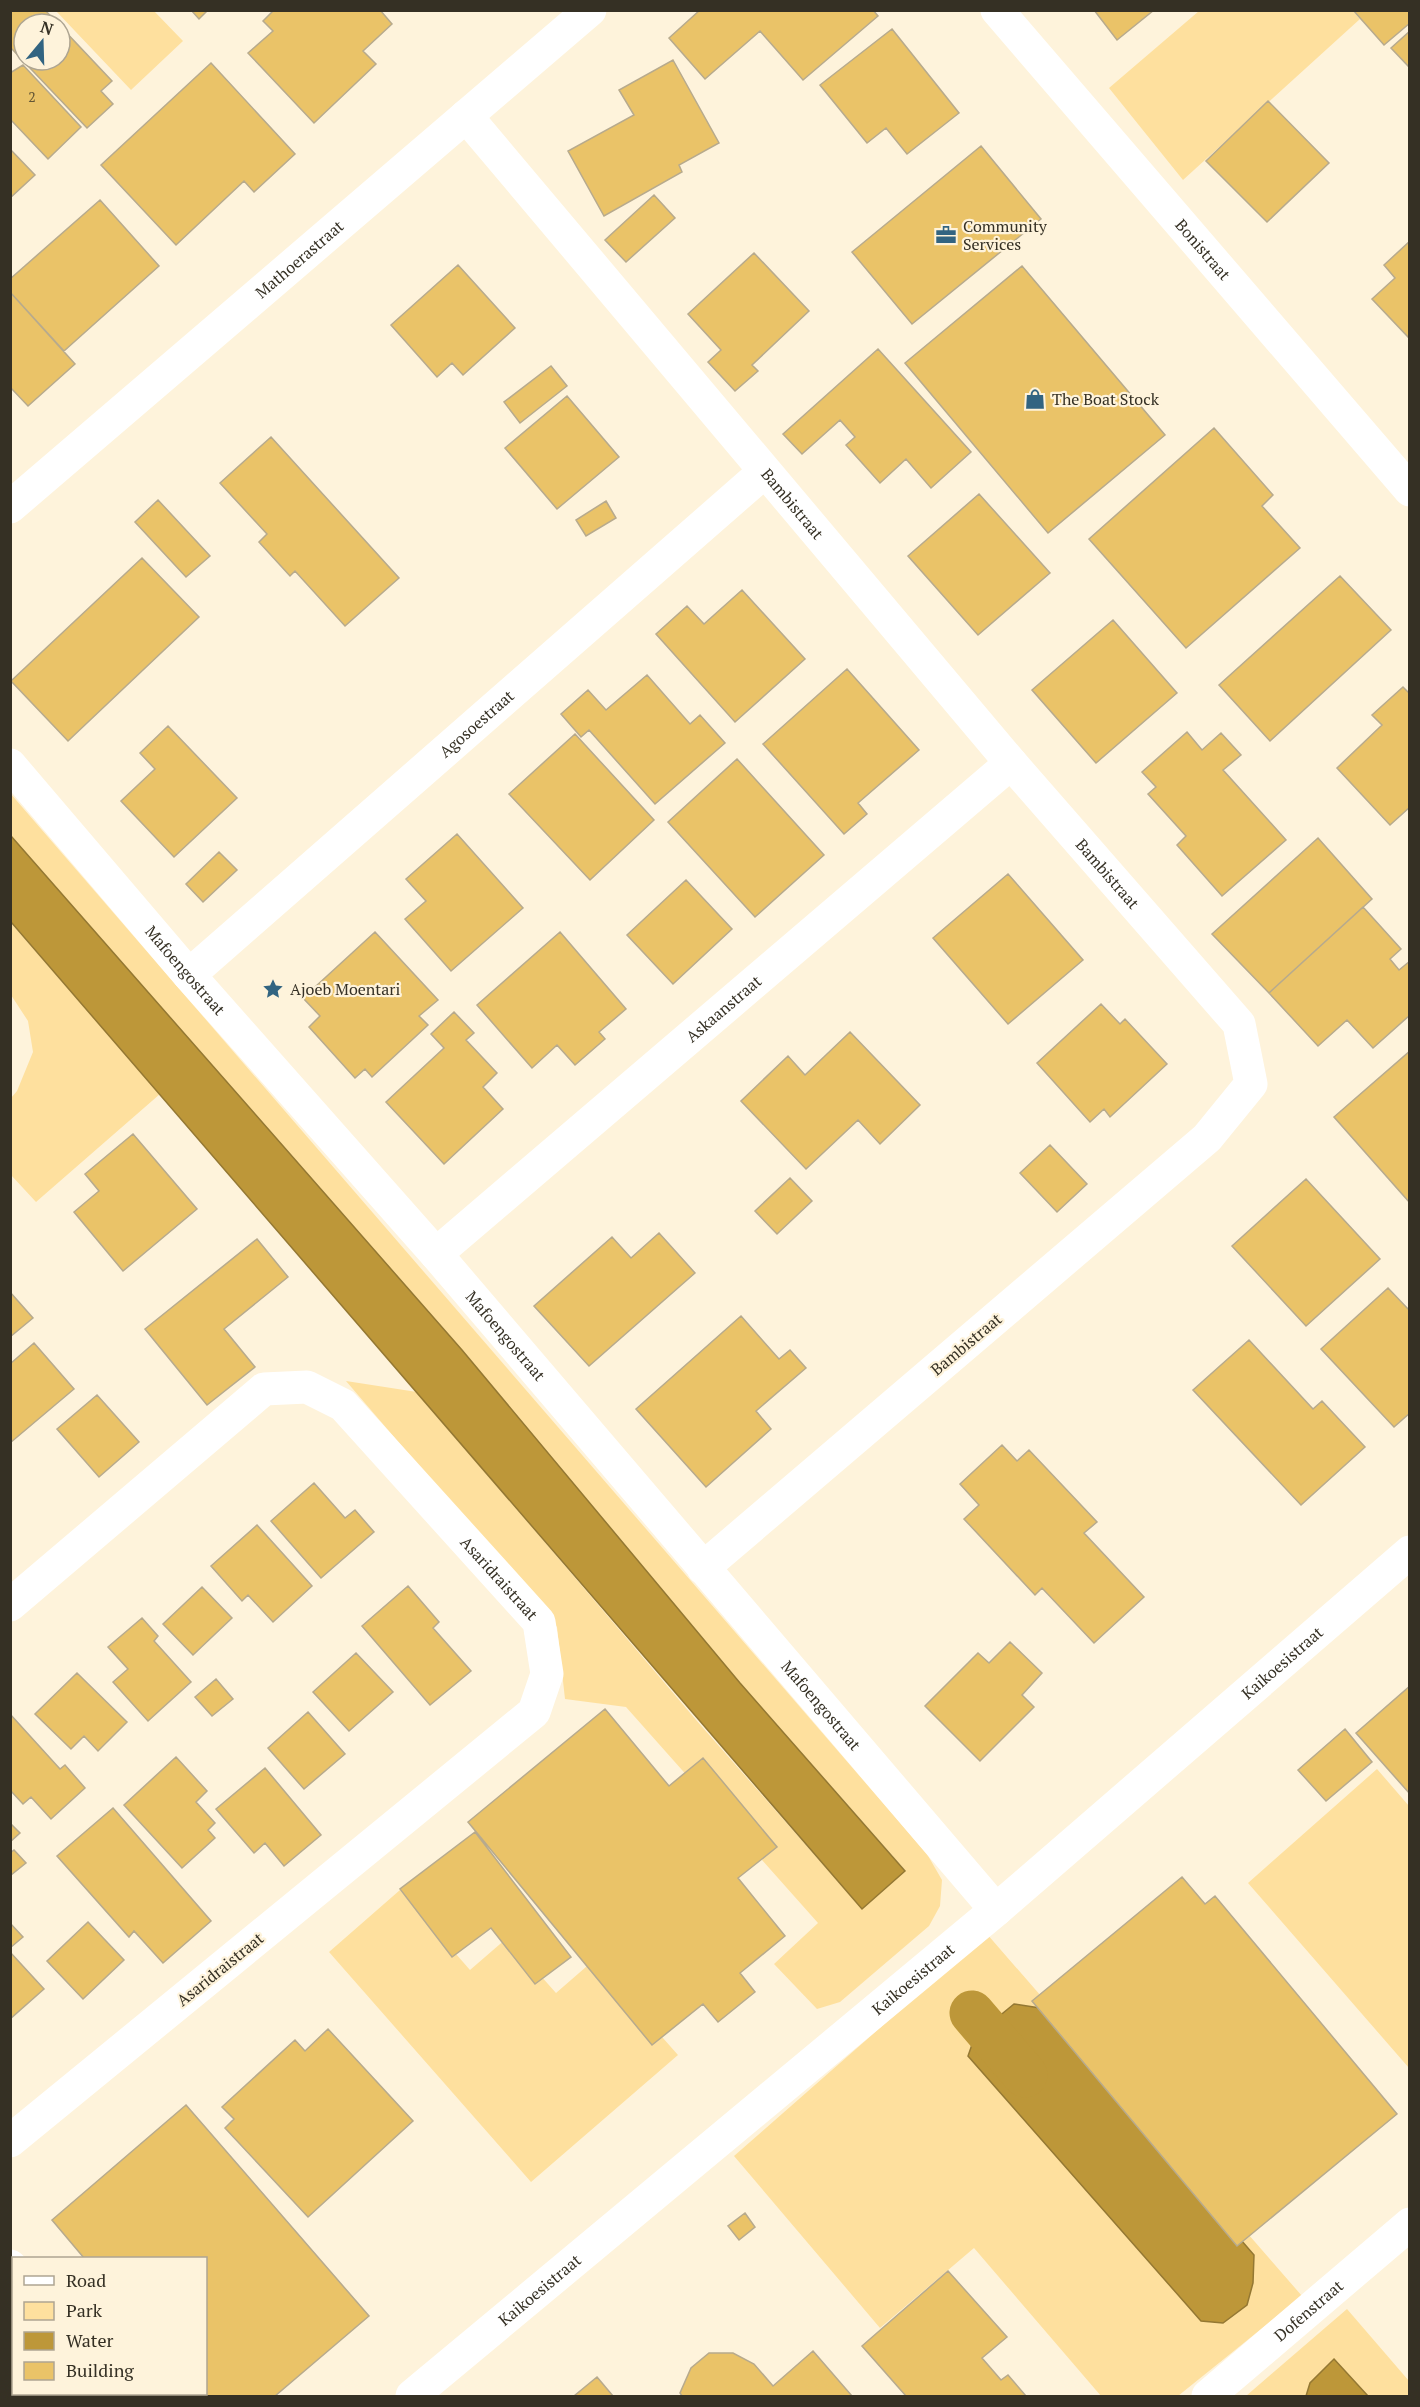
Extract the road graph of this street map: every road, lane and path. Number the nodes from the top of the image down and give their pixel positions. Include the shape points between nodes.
1 (590, 10) edge
2 (997, 10) edge
3 (466, 116) junction
4 (764, 472) junction
5 (1410, 490) edge
6 (10, 507) edge
7 (1011, 763) junction
8 (10, 765) edge
9 (189, 975) junction
10 (436, 1254) junction
11 (1410, 1552) edge
12 (703, 1568) junction
13 (10, 1605) edge
14 (996, 1910) junction
15 (10, 2141) edge
16 (1410, 2224) edge
17 (412, 2397) edge
18 (1208, 2397) edge

1 - 3 street, Mathoerastraat
2 - 5 street, Bonistraat
3 - 4 street, Bambistraat
3 - 6 street, Mathoerastraat
4 - 7 street, Bambistraat
4 - 9 street, Agosoestraat
7 - 10 street, Askaanstraat
7 - 12 street, Bambistraat via 1239,1024 1251,1084 1207,1138
8 - 9 street, Mafoengostraat
9 - 10 street, Mafoengostraat
10 - 12 street, Mafoengostraat
11 - 14 street, Kaikoesistraat
12 - 14 street, Mafoengostraat
13 - 15 street, Asaridraistraat via 264,1389 307,1387 344,1405 539,1622 547,1674 534,1712
14 - 17 street, Kaikoesistraat
16 - 18 street, Dofenstraat

